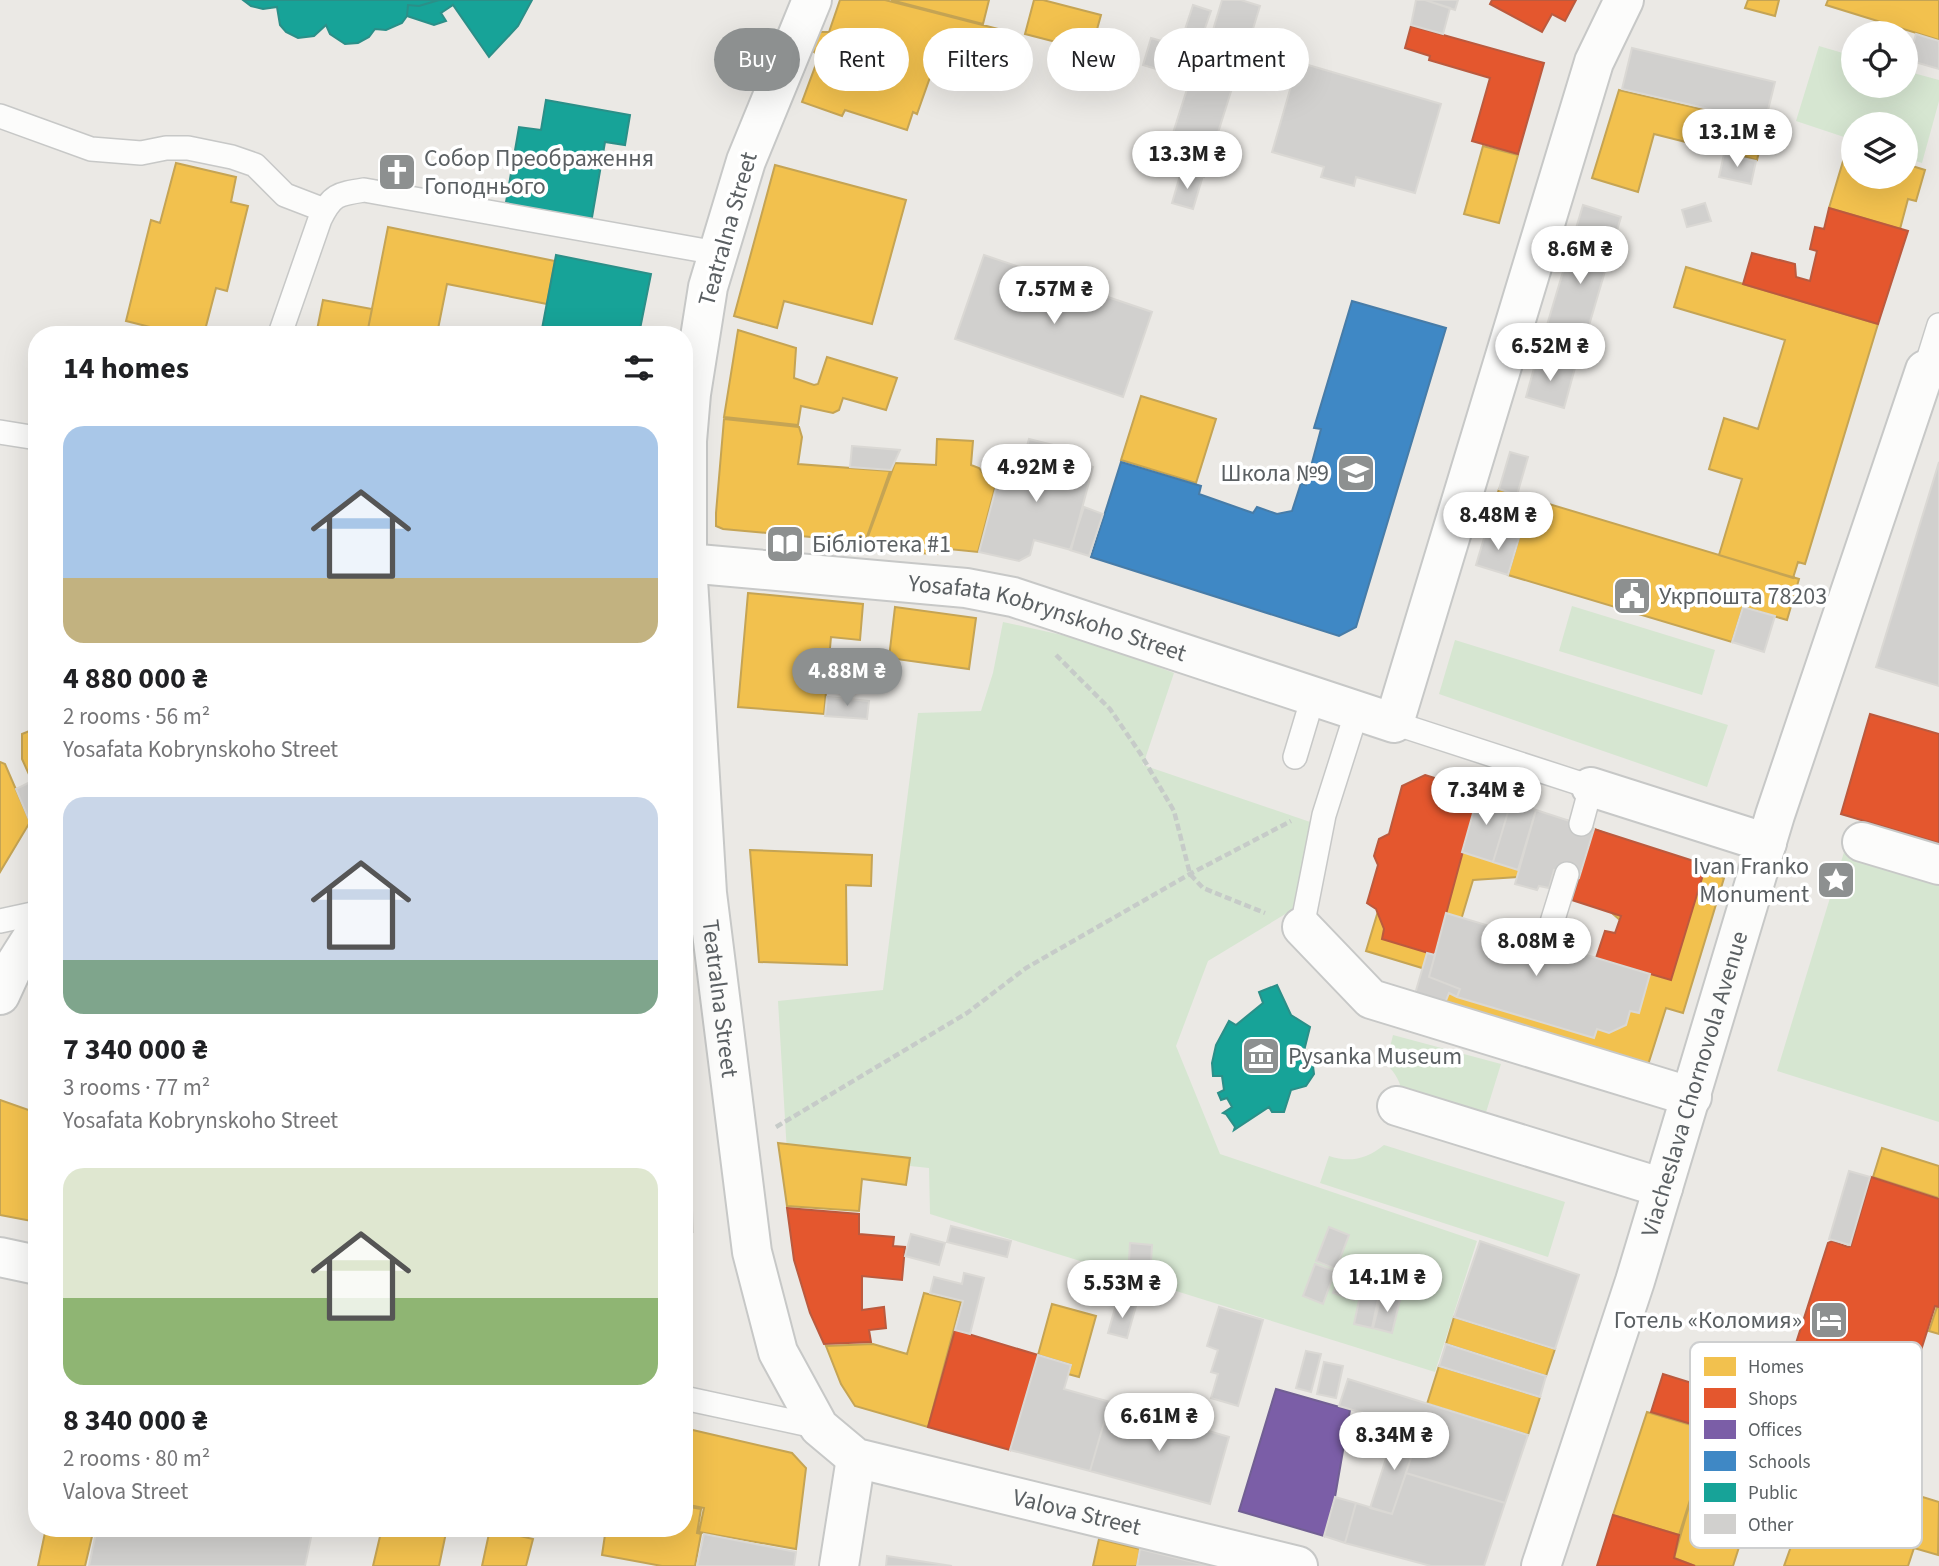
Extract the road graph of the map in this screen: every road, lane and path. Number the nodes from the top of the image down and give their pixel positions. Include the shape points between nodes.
1 (812, 0) edge
2 (1624, 0) edge
3 (0, 116) edge
4 (324, 210) junction
5 (717, 253) junction
6 (1939, 324) edge
7 (283, 326) edge
8 (1932, 372) edge
9 (693, 381) edge
10 (0, 432) edge
11 (28, 437) edge
12 (693, 564) edge
13 (1051, 651) dead end
14 (1313, 697) junction
15 (1357, 711) junction
16 (1394, 723) junction
17 (1295, 757) dead end
18 (1591, 786) junction
19 (693, 793) edge
20 (1324, 815) junction
21 (1581, 824) dead end
22 (1862, 842) dead end
23 (1767, 843) junction
24 (1939, 865) edge
25 (1190, 874) junction
26 (1567, 874) dead end
27 (696, 892) edge
28 (28, 915) edge
29 (0, 921) edge
30 (1302, 928) junction
31 (1549, 932) dead end
32 (28, 944) edge
33 (0, 995) edge
34 (1692, 1097) junction
35 (1397, 1106) dead end
36 (740, 1147) junction
37 (1663, 1188) junction
38 (0, 1257) edge
39 (28, 1263) edge
40 (693, 1400) edge
41 (819, 1427) junction
42 (856, 1458) junction
43 (839, 1566) edge
44 (1298, 1566) edge
45 (1541, 1566) edge

1 - 5 street, Teatralna Street via 758,128
2 - 16 street via 1594,62
3 - 4 lane via 91,149 141,153 188,148 232,157 254,166 285,195
4 - 5 lane via 329,201 364,190
4 - 7 lane
5 - 9 street, Teatralna Street
6 - 8 lane, Viacheslava Chornovola Avenue
8 - 23 street, Viacheslava Chornovola Avenue
10 - 11 lane
12 - 14 street, Yosafata Kobrynskoho Street via 966,588 1013,597
13 - 25 path via 1110,709 1140,753 1174,811
14 - 15 street, Yosafata Kobrynskoho Street
14 - 17 lane
15 - 16 street, Yosafata Kobrynskoho Street
15 - 20 lane
16 - 18 lane
18 - 21 lane
18 - 23 street
19 - 27 street, Teatralna Street
20 - 25 path via 1309,811
20 - 30 lane
22 - 24 street
23 - 34 street, Viacheslava Chornovola Avenue
25 - 30 path via 1203,888
25 - 36 path via 1027,968 967,1013
26 - 31 lane
27 - 36 street, Teatralna Street
28 - 29 lane
30 - 34 street via 1371,999
32 - 33 street
34 - 37 street, Viacheslava Chornovola Avenue
35 - 37 street
36 - 41 street, Teatralna Street via 752,1252 778,1352
37 - 45 street, Viacheslava Chornovola Avenue
38 - 39 street
40 - 41 lane
41 - 42 street, Teatralna Street
42 - 43 street
42 - 44 street, Valova Street

